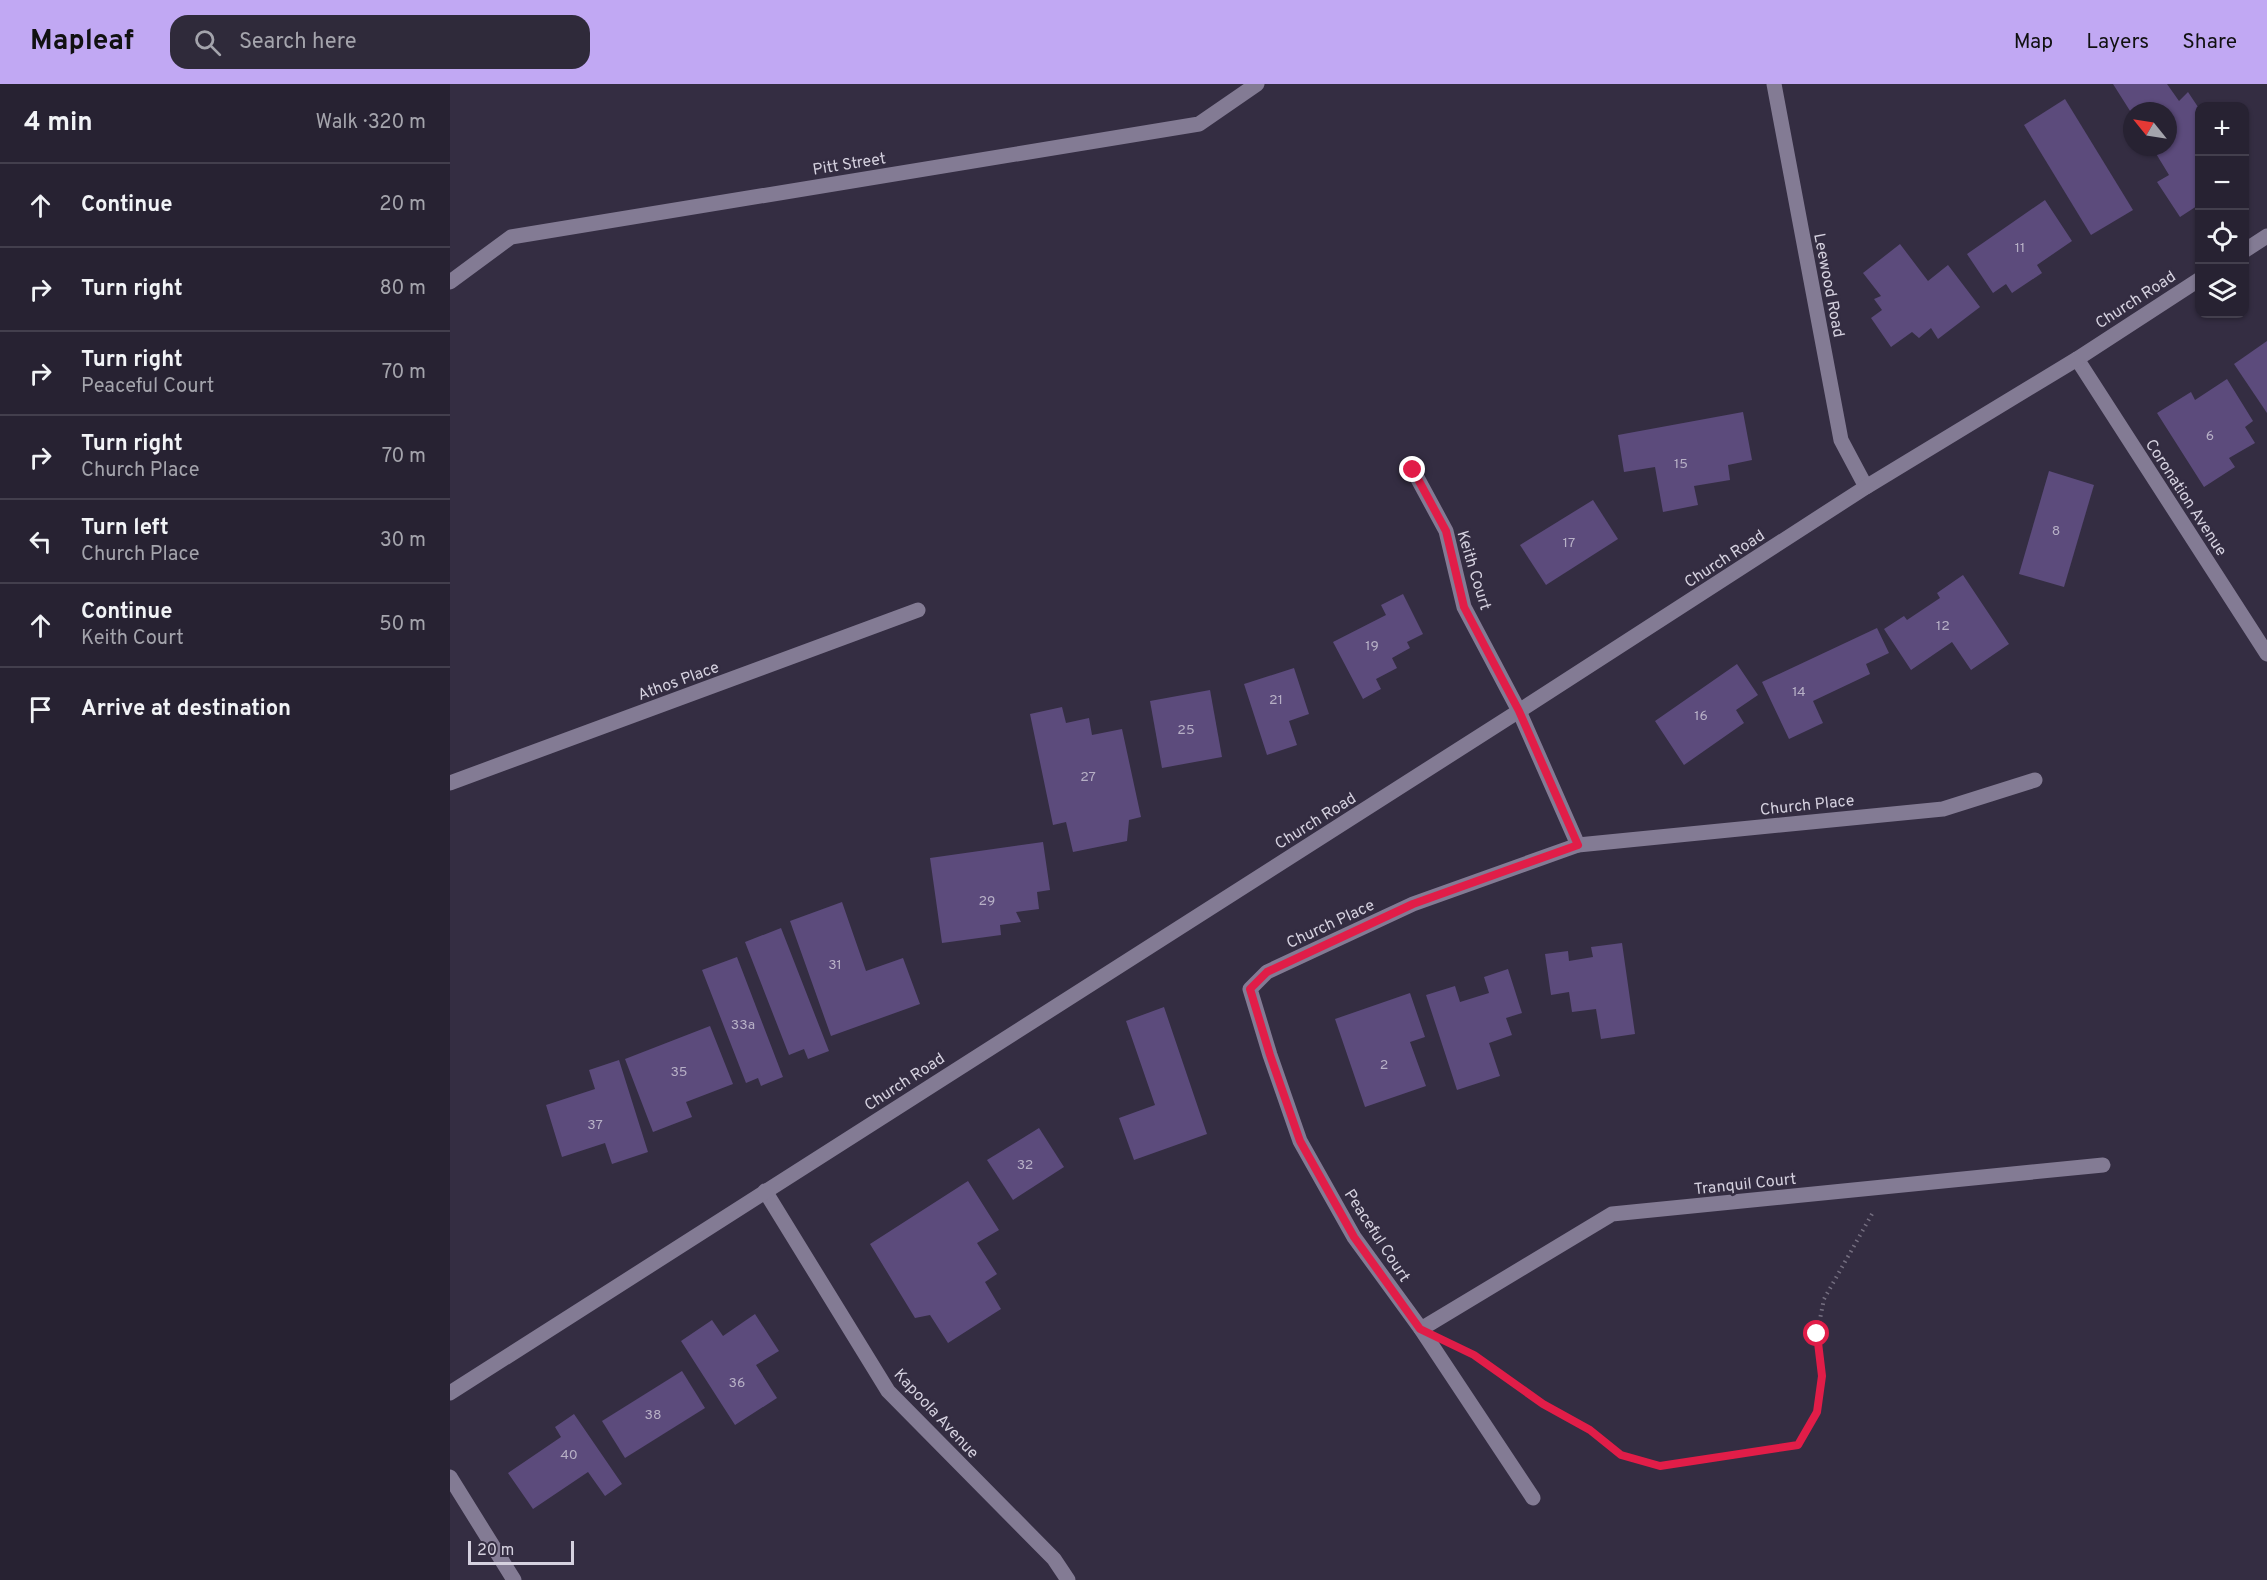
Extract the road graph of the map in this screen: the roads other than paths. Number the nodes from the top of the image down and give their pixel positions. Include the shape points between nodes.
1 (1257, 84) edge
2 (1774, 84) edge
3 (2267, 236) edge
4 (2249, 247) edge
5 (450, 282) edge
6 (2195, 282) edge
7 (2077, 359) junction
8 (1413, 470) dead end
9 (1866, 487) junction
10 (918, 610) dead end
11 (2267, 654) edge
12 (1519, 711) junction
13 (2035, 780) dead end
14 (450, 783) edge
15 (1578, 845) junction
16 (1267, 972) joint
17 (2103, 1165) dead end
18 (765, 1191) junction
19 (1420, 1329) junction
20 (450, 1393) edge
21 (450, 1477) edge
22 (1533, 1498) dead end
23 (514, 1580) edge
24 (1068, 1580) edge

1 - 5 street, Pitt Street via 1199,124 511,237
2 - 9 street, Leewood Road via 1841,440
3 - 4 street
6 - 7 street, Church Road
7 - 9 street, Church Road
7 - 11 street, Coronation Avenue
8 - 12 street, Keith Court via 1446,531 1464,607
9 - 12 street, Church Road
10 - 14 street, Athos Place
12 - 15 street
12 - 18 street, Church Road
13 - 15 street, Church Place via 1943,809
15 - 16 street, Church Place via 1413,904
16 - 19 street, Peaceful Court via 1250,989 1300,1141 1354,1237
17 - 19 street, Tranquil Court via 1612,1214
18 - 20 street, Church Road
18 - 24 street, Kapoola Avenue via 888,1391 1054,1559
19 - 22 street, Peaceful Court
21 - 23 street

